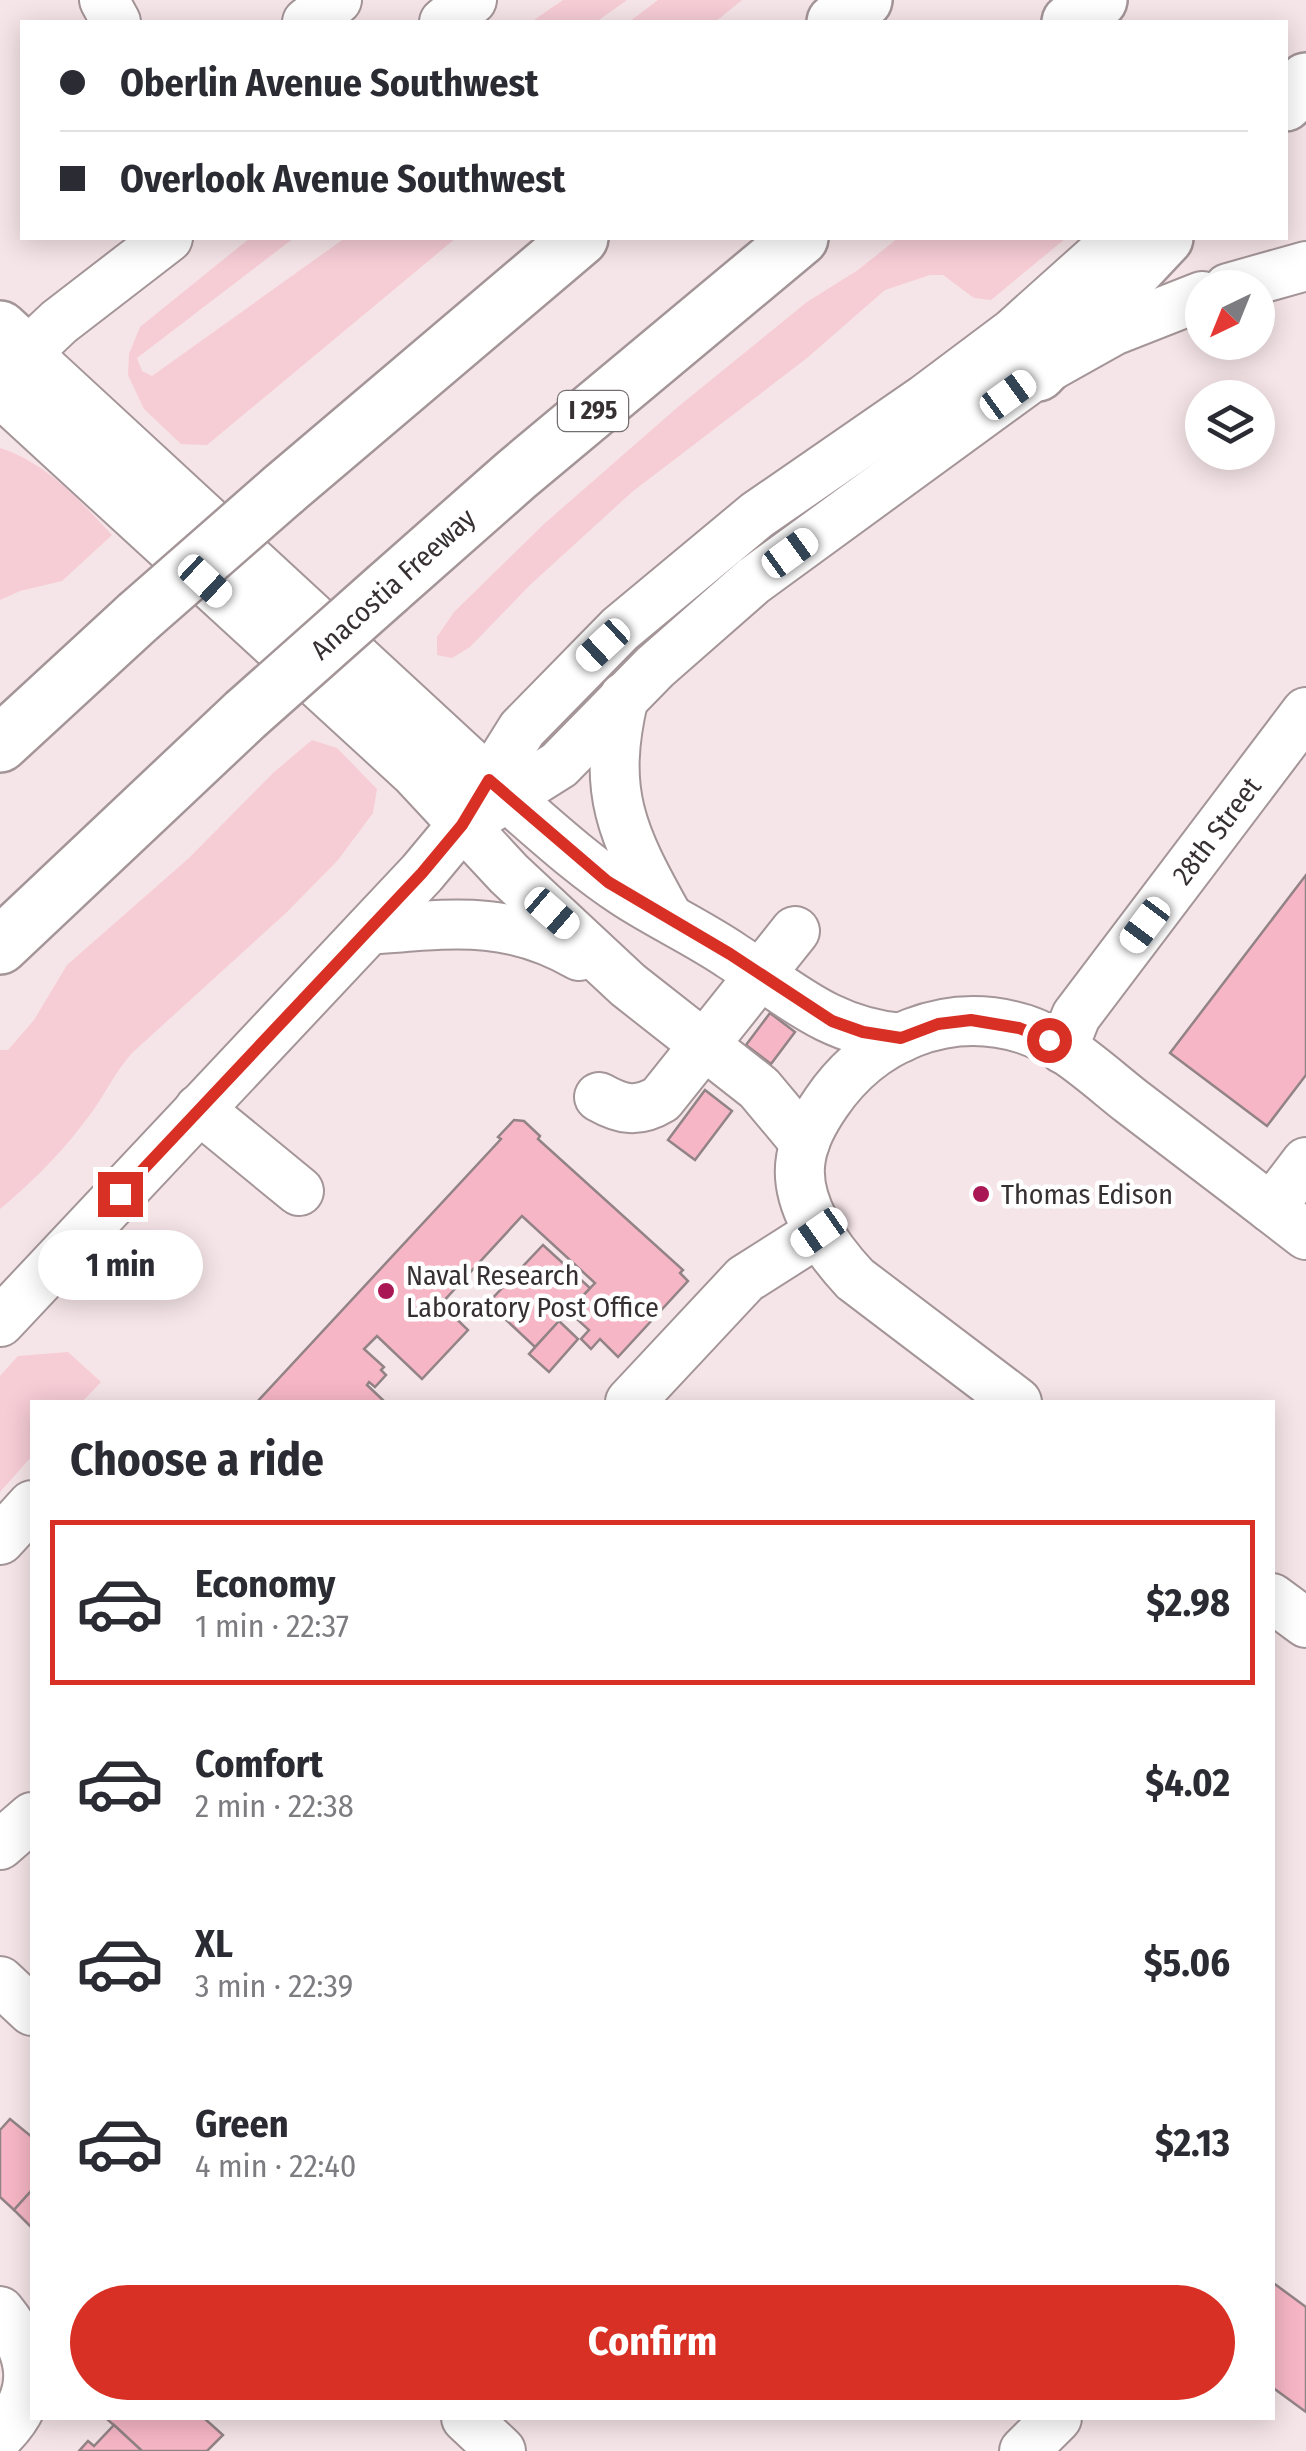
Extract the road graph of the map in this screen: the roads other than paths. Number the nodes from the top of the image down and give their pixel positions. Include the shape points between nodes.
1 (337, 0) edge
2 (472, 0) edge
3 (864, 0) edge
4 (1099, 0) edge
5 (310, 20) edge
6 (447, 20) edge
7 (838, 20) edge
8 (1073, 20) edge
9 (1306, 81) edge
10 (1288, 101) edge
11 (165, 240) edge
12 (533, 240) edge
13 (577, 240) edge
14 (798, 240) edge
15 (1117, 240) edge
16 (1162, 240) edge
17 (1306, 266) edge
18 (1275, 275) edge
19 (1185, 303) edge
20 (6, 363) edge
21 (1038, 373) junction
22 (271, 480) junction
23 (128, 608) junction
24 (624, 697) junction
25 (0, 704) edge
26 (1306, 712) edge
27 (0, 744) edge
28 (498, 789) junction
29 (462, 825) junction
30 (672, 922) junction
31 (368, 930) junction
32 (796, 931) dead end
33 (0, 946) edge
34 (761, 975) junction
35 (628, 985) junction
36 (901, 1038) junction
37 (707, 1046) junction
38 (1063, 1049) junction
39 (599, 1097) dead end
40 (198, 1109) junction
41 (805, 1143) junction
42 (1306, 1162) edge
43 (299, 1191) dead end
44 (1289, 1222) edge
45 (819, 1232) junction
46 (0, 1322) edge
47 (632, 1400) edge
48 (1014, 1400) edge
49 (30, 1508) edge
50 (0, 1540) edge
51 (1275, 1600) edge
52 (1306, 1624) edge
53 (30, 1819) edge
54 (0, 1845) edge
55 (0, 1981) edge
56 (30, 2009) edge
57 (0, 2311) edge
58 (468, 2420) edge
59 (1055, 2420) edge
60 (0, 2435) edge
61 (501, 2451) edge
62 (1024, 2451) edge

1 - 5 street
2 - 6 street
3 - 7 highway
4 - 8 highway
9 - 10 highway
11 - 20 street
12 - 22 highway
13 - 22 highway
14 - 33 highway, Anacostia Freeway / I 295, bridge via 388,588
15 - 28 street via 985,356 757,515 655,598 522,730
16 - 21 highway
17 - 18 street
19 - 21 street via 1113,331
20 - 28 street
20 - 29 street
21 - 24 street via 753,580
22 - 23 highway, bridge
23 - 25 highway
23 - 27 highway
24 - 28 street via 558,765
24 - 30 street via 614,760 622,824
26 - 38 street, 28th Street via 1076,1016
28 - 29 street
28 - 30 street via 588,867
29 - 31 street
29 - 35 street
30 - 34 street
31 - 35 street via 448,924 521,930
31 - 40 street
32 - 34 street
34 - 36 street via 832,1021
34 - 37 street
35 - 37 street
36 - 38 street via 971,1020 1019,1028
36 - 41 street via 880,1046 839,1084
37 - 39 street via 649,1106 624,1108
37 - 41 street via 759,1088
38 - 44 street
40 - 43 street
40 - 46 street
41 - 45 street via 801,1174
42 - 44 street
45 - 47 street via 745,1280
45 - 48 street via 855,1279
49 - 50 street
51 - 52 street
53 - 54 street
55 - 56 street
57 - 60 street via 22,2344 29,2376 19,2410
58 - 61 street
59 - 62 street

